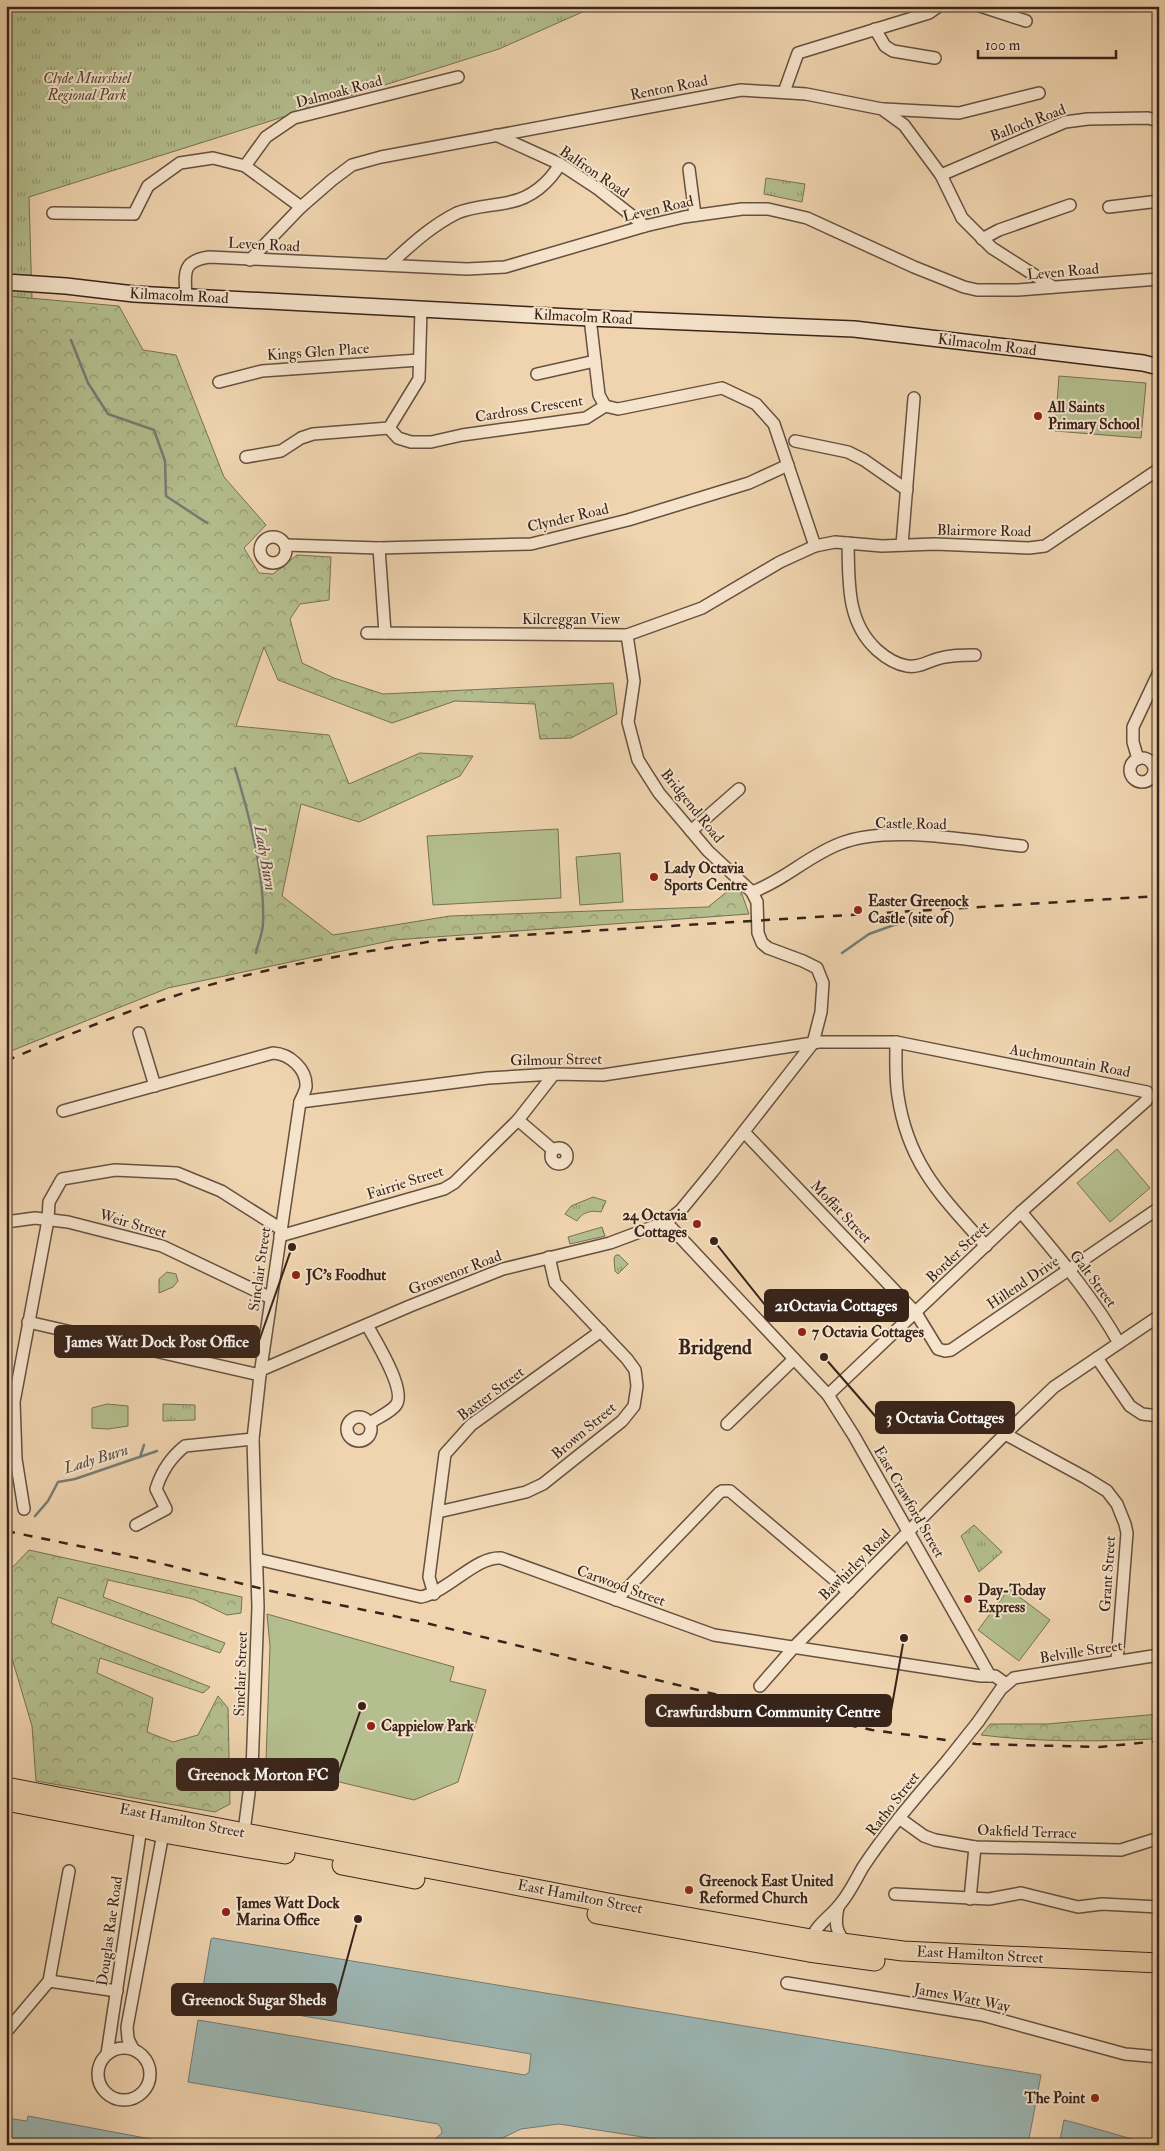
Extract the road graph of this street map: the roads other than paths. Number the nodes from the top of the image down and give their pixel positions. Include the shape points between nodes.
1 (939, 6) edge
2 (980, 6) edge
3 (1026, 21) dead end
4 (875, 29) junction
5 (935, 58) dead end
6 (458, 77) dead end
7 (784, 92) junction
8 (1040, 93) dead end
9 (882, 109) junction
10 (1159, 121) edge
11 (496, 136) junction
12 (560, 164) junction
13 (245, 166) junction
14 (689, 169) dead end
15 (941, 175) junction
16 (1159, 201) edge
17 (1070, 205) dead end
18 (301, 206) junction
19 (1109, 208) dead end
20 (53, 213) dead end
21 (695, 215) junction
22 (644, 226) junction
23 (982, 239) junction
24 (250, 260) junction
25 (390, 264) junction
26 (1159, 279) edge
27 (6, 282) edge
28 (1053, 287) junction
29 (186, 297) junction
30 (421, 309) junction
31 (590, 318) junction
32 (419, 360) junction
33 (595, 361) junction
34 (1159, 367) edge
35 (537, 374) dead end
36 (219, 382) dead end
37 (914, 398) dead end
38 (605, 406) junction
39 (389, 428) junction
40 (795, 441) dead end
41 (246, 457) dead end
42 (788, 465) junction
43 (1159, 469) edge
44 (907, 490) junction
45 (848, 543) junction
46 (286, 545) dead end
47 (902, 545) junction
48 (816, 546) junction
49 (379, 548) junction
50 (367, 633) dead end
51 (385, 633) junction
52 (627, 635) junction
53 (975, 655) dead end
54 (1159, 672) edge
55 (1138, 760) junction
56 (1155, 778) edge
57 (739, 789) dead end
58 (691, 831) junction
59 (1022, 846) dead end
60 (752, 892) junction
61 (139, 1033) dead end
62 (896, 1042) junction
63 (813, 1043) junction
64 (554, 1074) junction
65 (155, 1086) junction
66 (300, 1102) junction
67 (62, 1111) dead end
68 (518, 1120) junction
69 (744, 1132) junction
70 (552, 1150) dead end
71 (1159, 1208) edge
72 (1021, 1212) junction
73 (48, 1220) junction
74 (6, 1222) edge
75 (666, 1222) junction
76 (281, 1232) junction
77 (986, 1246) junction
78 (549, 1257) junction
79 (1069, 1269) junction
80 (271, 1298) junction
81 (916, 1313) junction
82 (1159, 1316) edge
83 (28, 1322) junction
84 (367, 1325) junction
85 (601, 1332) junction
86 (1118, 1343) junction
87 (1097, 1358) junction
88 (794, 1359) junction
89 (260, 1373) junction
90 (828, 1395) junction
91 (1159, 1416) edge
92 (370, 1423) dead end
93 (727, 1424) dead end
94 (1005, 1434) junction
95 (253, 1439) junction
96 (6, 1475) edge
97 (18, 1481) junction
98 (24, 1509) dead end
99 (438, 1512) junction
100 (136, 1525) dead end
101 (909, 1532) junction
102 (257, 1559) junction
103 (849, 1592) junction
104 (434, 1594) junction
105 (616, 1600) junction
106 (795, 1646) junction
107 (1159, 1655) edge
108 (1117, 1661) junction
109 (990, 1676) junction
110 (1007, 1682) junction
111 (760, 1686) dead end
112 (6, 1787) edge
113 (6, 1801) edge
114 (899, 1818) junction
115 (142, 1820) junction
116 (164, 1826) junction
117 (1159, 1838) edge
118 (243, 1840) junction
119 (975, 1847) junction
120 (69, 1871) dead end
121 (894, 1894) dead end
122 (970, 1899) junction
123 (838, 1907) junction
124 (1159, 1907) edge
125 (847, 1944) junction
126 (810, 1945) junction
127 (1159, 1963) edge
128 (1159, 1974) edge
129 (49, 1981) junction
130 (787, 1983) dead end
131 (117, 1992) junction
132 (6, 2032) edge
133 (133, 2049) junction
134 (107, 2054) junction
135 (1159, 2057) edge

1 - 4 street via 929,13
2 - 3 street
4 - 5 street via 885,46 893,50
4 - 7 street via 798,53
6 - 13 street, Dalmoak Road via 294,118 266,137
7 - 9 street, Renton Road
7 - 11 street, Renton Road via 741,90
8 - 9 street via 958,112
9 - 15 street, Renton Road via 904,124
10 - 15 street, Balloch Road via 1148,118 1064,122
11 - 12 street, Balfron Road
11 - 18 street, Renton Road via 381,157 352,166
12 - 22 street, Balfron Road
12 - 25 street via 551,179 526,197 458,212 423,233
13 - 18 street
13 - 20 street via 213,158 180,163 148,186 134,214
14 - 21 street
15 - 23 street, Renton Road via 962,218
16 - 19 street
17 - 23 street
18 - 24 street, Renton Road
21 - 22 street, Leven Road
21 - 28 street, Leven Road via 742,209 779,211 807,218 964,287 993,291
22 - 25 street, Leven Road via 505,267 467,269
23 - 28 street, Renton Road
24 - 25 street, Leven Road
24 - 29 street, Leven Road via 196,259 188,265 185,273
26 - 28 street, Leven Road
27 - 29 main road, Kilmacolm Road
29 - 30 main road, Kilmacolm Road
30 - 31 main road, Kilmacolm Road
30 - 32 street
31 - 33 street
31 - 34 main road, Kilmacolm Road via 854,329
32 - 36 street, Kings Glen Place via 262,371
32 - 39 street via 416,385
33 - 35 street
33 - 38 street via 599,395
37 - 44 street
38 - 39 street, Cardross Crescent via 586,418 431,442 398,438
38 - 42 street, Cardross Crescent via 618,409 722,388 756,404 774,424
39 - 41 street via 313,434 281,451
40 - 44 street via 848,452
42 - 48 street, Cardross Crescent
42 - 49 street, Clynder Road via 740,486 628,520 531,544
43 - 47 street, Blairmore Road via 1045,546
44 - 47 street
45 - 47 street, Blairmore Road
45 - 48 street, Blairmore Road
45 - 53 street via 850,604 867,640 877,650 893,662 908,666
46 - 49 street, Clynder Road
48 - 52 street, Kilcreggan View via 780,562 702,608
49 - 51 street
50 - 51 street, Kilcreggan View
51 - 52 street, Kilcreggan View
52 - 58 street, Bridgend Road via 634,681 628,722 638,760
54 - 55 street via 1133,727
55 - 56 street via 1146,760 1152,765
55 - 56 street via 1130,768 1133,778 1143,782
57 - 58 street
58 - 60 street, Bridgend Road
59 - 60 street, Castle Road via 918,836 877,836 840,843 768,886
60 - 63 street via 757,902 758,934 762,943 817,968 823,983 821,1012
61 - 65 street
62 - 63 street, Auchmountain Road
62 - 72 street, Auchmountain Road via 1146,1092 1146,1101
62 - 77 street via 898,1094 910,1144 920,1167 939,1194
63 - 64 street, Gilmour Street via 620,1073
63 - 69 street
64 - 66 street, Gilmour Street via 488,1078
64 - 68 street, Fairrie Street
65 - 66 street, Sinclair Street via 264,1055 283,1054 292,1059 302,1072 306,1088
65 - 67 street, Sinclair Street
66 - 76 street, Sinclair Street
68 - 70 street
68 - 76 street, Fairrie Street via 444,1189
69 - 75 street via 681,1210
69 - 81 street, Moffat Street
71 - 79 street, Hillend Drive
72 - 77 street, Border Street
72 - 79 street, Galt Street
73 - 74 street, Weir Street via 36,1218
73 - 76 street via 49,1202 62,1179 115,1170 177,1173 221,1191
73 - 80 street, Weir Street via 162,1246
73 - 83 street
75 - 78 street, Grosvenor Road via 610,1243
75 - 88 street, East Crawford Street
76 - 80 street, Sinclair Street
77 - 81 street, Border Street
78 - 84 street, Grosvenor Road via 503,1269
78 - 85 street, Brown Street via 555,1283
79 - 81 street, Hillend Drive via 951,1350 938,1349
79 - 86 street, Galt Street
80 - 89 street, Sinclair Street
81 - 90 street, Border Street
82 - 86 street, Bawhirley Road
83 - 89 street
83 - 97 street via 14,1402
84 - 89 street, Grosvenor Road
84 - 92 street via 394,1376 399,1398 396,1405
85 - 99 street, Baxter Street via 471,1425 444,1454
85 - 99 street, Brown Street via 635,1370 634,1406 622,1421 543,1484 526,1492
86 - 87 street, Bawhirley Road
87 - 91 street via 1130,1406 1142,1414
87 - 94 street, Bawhirley Road via 1054,1387
88 - 90 street, East Crawford Street
88 - 93 street
89 - 95 street, Sinclair Street
90 - 101 street, East Crawford Street
94 - 101 street, Bawhirley Road
94 - 108 street, Grant Street via 1107,1491 1117,1504 1127,1533
95 - 100 street via 185,1446 159,1480 156,1490 166,1509
95 - 102 street, Sinclair Street
96 - 97 street
97 - 98 street
99 - 104 street, Baxter Street via 428,1577
101 - 103 street, Bawhirley Road
101 - 109 street, East Crawford Street
102 - 104 street via 416,1597
102 - 118 street, Sinclair Street via 252,1770
103 - 105 street via 726,1490 719,1493
103 - 106 street, Bawhirley Road
104 - 105 street, Carwood Street via 494,1557
105 - 106 street, Carwood Street via 705,1633
106 - 109 street, Carwood Street
106 - 111 street, Bawhirley Road
107 - 108 street, Belville Street
108 - 110 street, Belville Street
109 - 110 street
110 - 114 street, Ratho Street, bridge
112 - 115 highway, East Hamilton Street
113 - 115 highway, East Hamilton Street
114 - 119 street, Oakfield Terrace via 924,1836
114 - 123 street, Ratho Street
115 - 116 highway, East Hamilton Street
115 - 131 street, Douglas Rae Road
116 - 118 highway, East Hamilton Street
116 - 133 street via 127,2027
117 - 119 street, Oakfield Terrace via 1121,1850
118 - 126 highway, East Hamilton Street via 455,1880 634,1921
119 - 122 street
120 - 129 street
121 - 122 street
122 - 124 street via 1021,1893 1078,1906
123 - 125 street via 835,1923
123 - 126 street, Ratho Street via 820,1925
125 - 126 highway, East Hamilton Street
125 - 127 highway, East Hamilton Street via 903,1951
126 - 128 highway, East Hamilton Street via 903,1963
129 - 131 street
129 - 132 street
130 - 135 street, James Watt Way via 982,2015 1125,2054
131 - 134 street, Douglas Rae Road
133 - 134 street via 119,2048
133 - 134 street via 142,2054 151,2073 143,2094 132,2100 120,2101 101,2087 98,2076 100,2064

